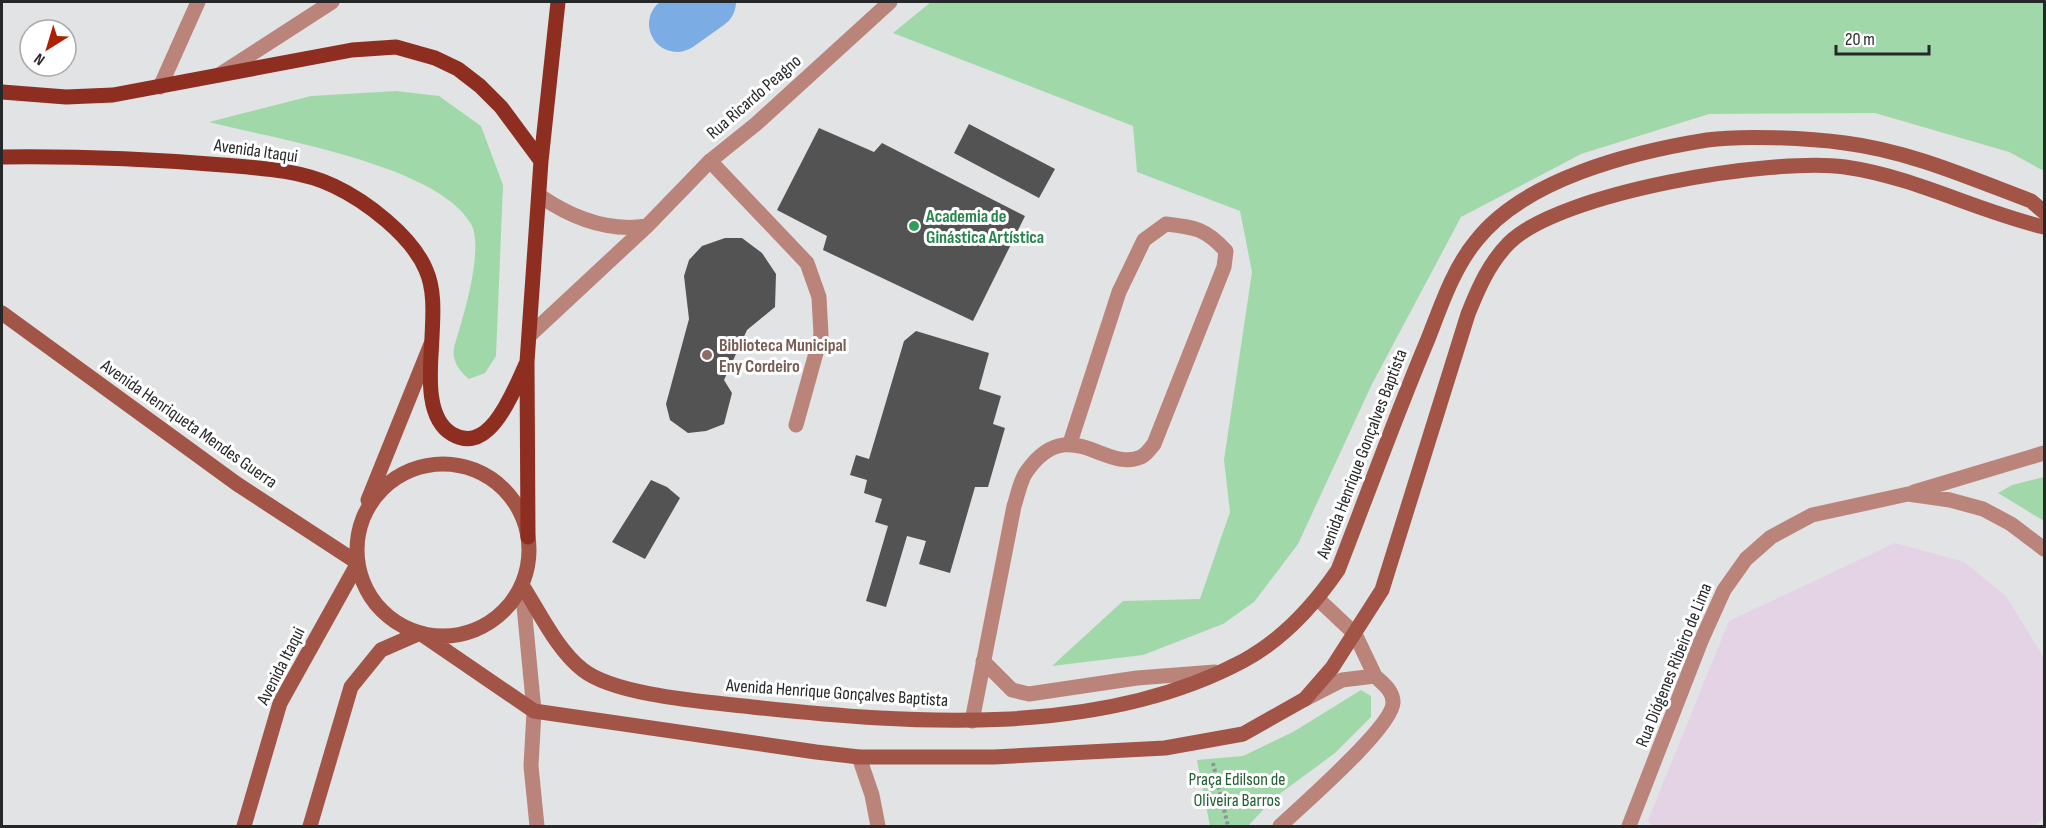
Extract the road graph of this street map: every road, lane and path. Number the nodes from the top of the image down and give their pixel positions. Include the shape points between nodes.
1 (198, 2) edge
2 (332, 2) edge
3 (560, 2) edge
4 (890, 2) edge
5 (215, 78) junction
6 (160, 87) junction
7 (2, 92) edge
8 (2, 157) edge
9 (541, 161) junction
10 (710, 161) junction
11 (540, 196) junction
12 (2044, 212) edge
13 (647, 226) junction
14 (2044, 227) edge
15 (2, 313) edge
16 (530, 335) junction
17 (432, 341) junction
18 (526, 362) junction
19 (796, 425) dead end
20 (1070, 443) junction
21 (2044, 453) edge
22 (1908, 494) junction
23 (364, 515) junction
24 (528, 537) junction
25 (2044, 549) edge
26 (358, 563) junction
27 (522, 585) junction
28 (1318, 599) junction
29 (420, 633) junction
30 (1355, 634) junction
31 (983, 661) junction
32 (1218, 672) junction
33 (1375, 676) junction
34 (1305, 699) junction
35 (534, 711) junction
36 (972, 721) junction
37 (1208, 741) junction
38 (859, 757) junction
39 (244, 826) edge
40 (310, 826) edge
41 (537, 826) edge
42 (878, 826) edge
43 (1228, 826) edge
44 (1280, 826) edge
45 (1629, 826) edge

1 - 6 street
2 - 5 street
3 - 9 main road
4 - 10 street, Rua Ricardo Peagno
5 - 6 main road
5 - 9 main road via 352,50 396,47 435,58 480,86 501,107
6 - 7 main road via 101,96
8 - 17 main road, Avenida Itaqui via 172,161 282,171 333,185 405,237 427,270 434,304
9 - 11 main road
10 - 13 street, Rua Ricardo Peagno
10 - 19 street via 807,263 819,297 821,335
11 - 13 street via 583,220 625,230
11 - 16 main road
12 - 28 main road, Avenida Henrique Gonçalves Baptista via 2031,201 1912,157 1845,142 1790,139 1709,140 1642,153 1548,186 1492,221 1457,271 1338,570
13 - 16 street, Rua Ricardo Peagno
14 - 30 main road via 1915,182 1843,167 1814,167 1713,174 1654,185 1562,211 1529,230 1510,242 1481,283 1382,590
15 - 26 main road, Avenida Henriqueta Mendes Guerra via 237,484
16 - 18 main road
17 - 18 main road via 434,406 441,424 463,439 485,432 504,412
17 - 23 main road, Avenida Itaqui
18 - 24 main road
20 - 20 street via 1119,292 1144,240 1166,224 1192,226 1211,235 1226,251 1224,267 1154,444 1143,457 1129,460
20 - 31 street via 1042,454 1026,473 1014,506
21 - 22 street
22 - 25 street, Rua Diógenes Ribeiro de Lima via 1983,509
22 - 45 street, Rua Diógenes Ribeiro de Lima via 1812,515 1771,537 1746,560 1724,590 1701,641
23 - 24 main road via 377,494 395,478 417,467 466,467 489,477 507,493
23 - 26 main road via 357,538
24 - 27 main road via 529,562
26 - 29 main road via 364,587 378,607 398,623
26 - 39 main road, Avenida Itaqui via 280,703
27 - 29 main road via 509,606 469,633
27 - 35 street
27 - 36 main road, Avenida Henrique Gonçalves Baptista via 567,654 584,671 602,681 633,690 795,712 909,721
28 - 30 street
28 - 32 main road, Avenida Henrique Gonçalves Baptista via 1244,661
29 - 35 main road
29 - 40 main road via 381,650 351,687
30 - 33 street
30 - 34 main road
31 - 32 street via 1012,690 1029,694 1137,678
31 - 36 street
32 - 36 main road, Avenida Henrique Gonçalves Baptista via 1191,685 1139,700 1039,717
33 - 34 street via 1342,680
33 - 44 street via 1391,693 1393,703 1386,721
34 - 37 main road via 1243,734
35 - 38 main road
35 - 41 street via 531,766
37 - 38 main road via 1166,748 1044,756
37 - 43 path
38 - 42 street

